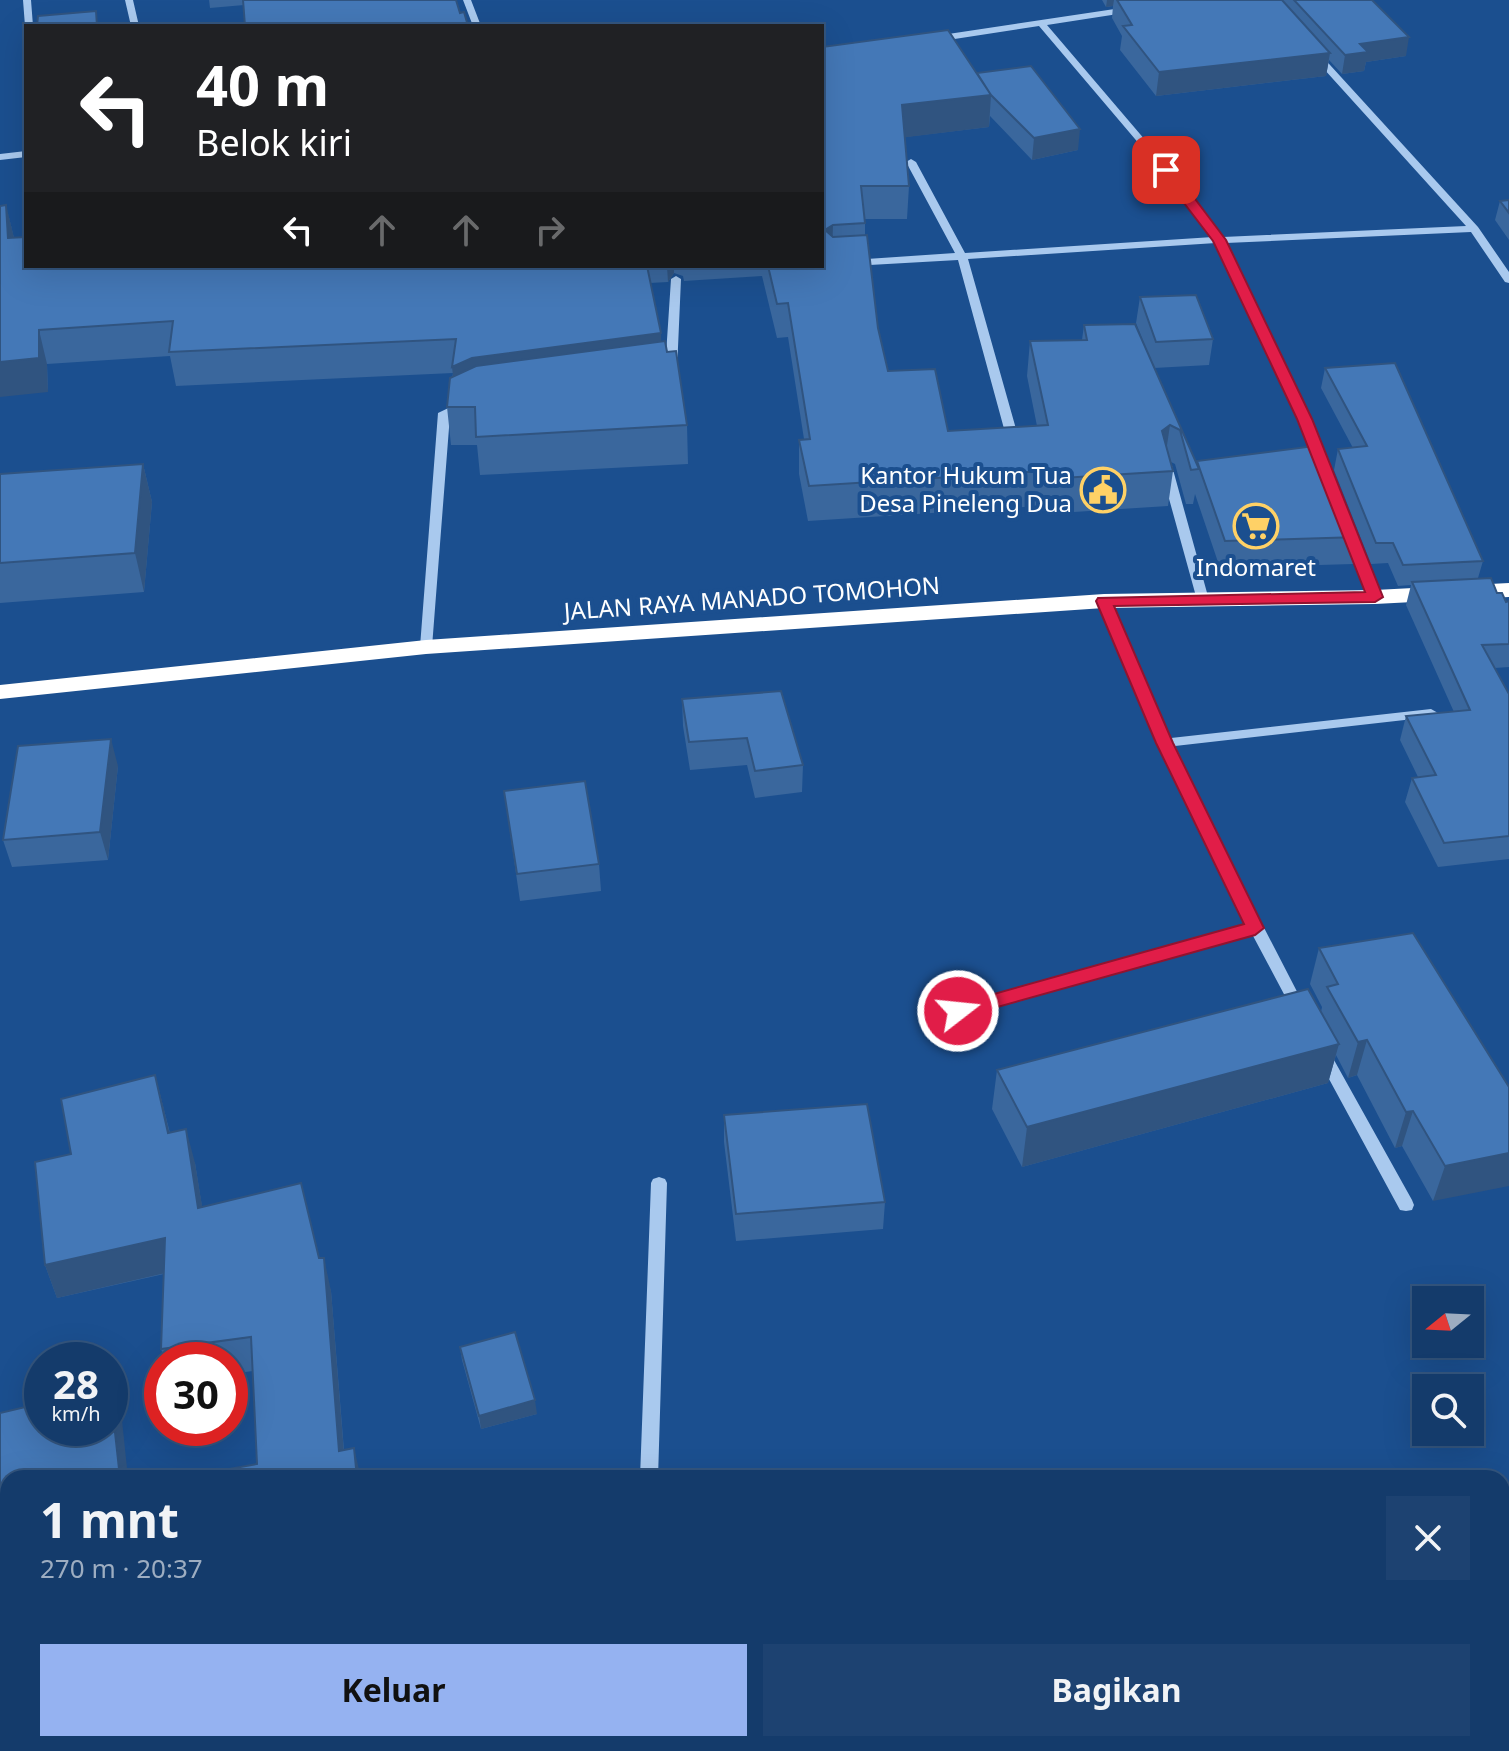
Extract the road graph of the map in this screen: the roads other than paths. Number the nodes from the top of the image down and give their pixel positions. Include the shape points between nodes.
1 (27, 0) edge
2 (129, 0) edge
3 (467, 0) edge
4 (1142, 8) edge
5 (1041, 23) junction
6 (29, 24) edge
7 (135, 24) edge
8 (476, 24) edge
9 (923, 41) edge
10 (1307, 45) edge
11 (24, 154) edge
12 (0, 157) edge
13 (911, 162) dead end
14 (1474, 229) junction
15 (1220, 240) junction
16 (962, 257) junction
17 (846, 263) edge
18 (676, 279) dead end
19 (1509, 280) edge
20 (659, 376) edge
21 (476, 398) edge
22 (1012, 436) edge
23 (1166, 465) edge
24 (1326, 470) edge
25 (1347, 523) edge
26 (1509, 590) edge
27 (1375, 597) junction
28 (1203, 600) junction
29 (1104, 601) junction
30 (426, 647) junction
31 (0, 692) edge
32 (1431, 713) edge
33 (1164, 743) junction
34 (1255, 928) junction
35 (958, 1011) dead end
36 (1308, 1025) edge
37 (1315, 1039) edge
38 (659, 1183) dead end
39 (1406, 1205) dead end
40 (649, 1470) edge

1 - 6 street
2 - 7 street
3 - 8 street
4 - 5 street
5 - 9 street
5 - 15 street
10 - 14 street
11 - 12 street
13 - 16 street
14 - 15 street
14 - 19 street
15 - 16 street
15 - 24 street
16 - 17 street
16 - 22 street
18 - 20 street via 672,367
21 - 30 street via 444,413
23 - 28 street
25 - 27 street
26 - 27 highway, JALAN RAYA MANADO TOMOHON
27 - 28 highway, JALAN RAYA MANADO TOMOHON
28 - 29 highway, JALAN RAYA MANADO TOMOHON
29 - 30 highway, JALAN RAYA MANADO TOMOHON
29 - 33 street
30 - 31 highway, JALAN RAYA MANADO TOMOHON
32 - 33 street
33 - 34 street
34 - 35 street
34 - 36 street
37 - 39 street
38 - 40 street

